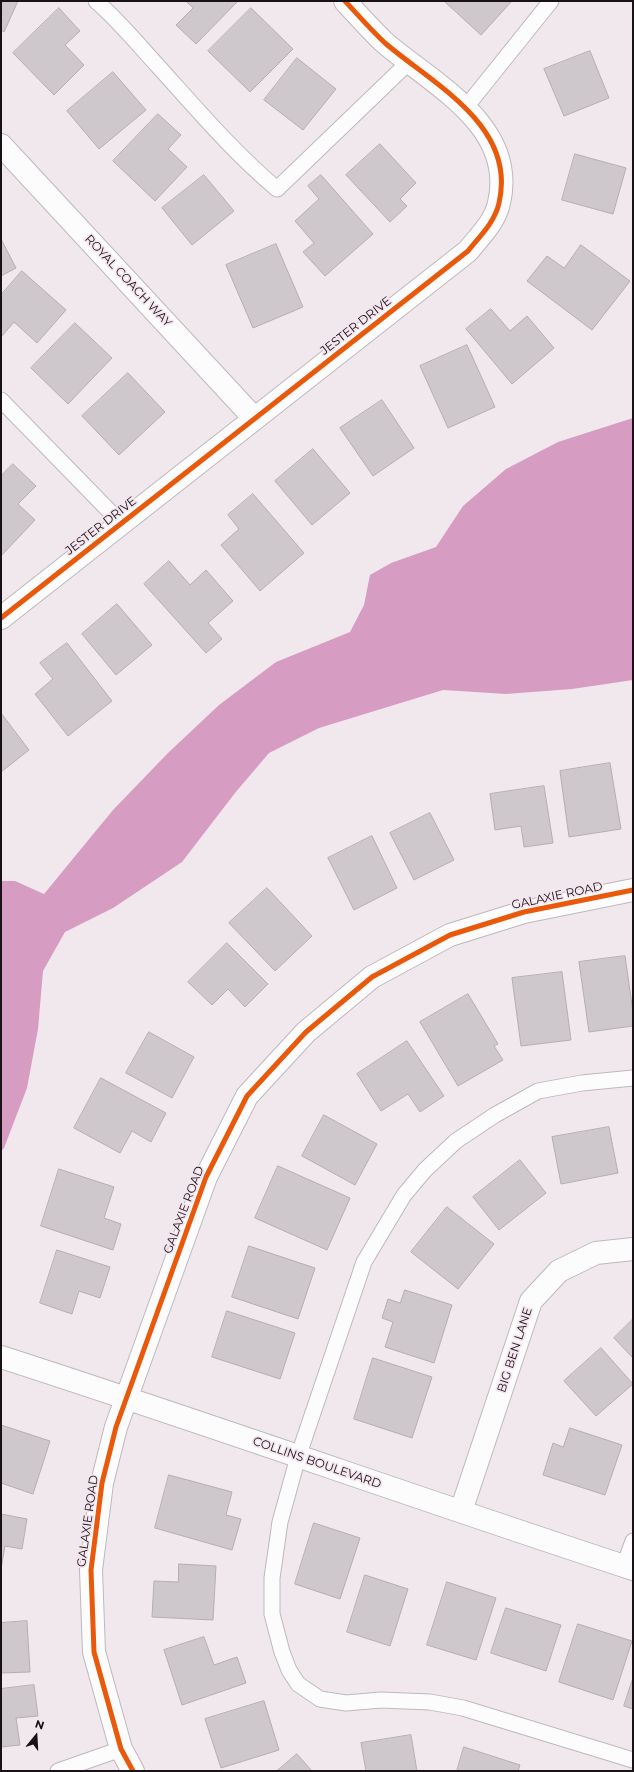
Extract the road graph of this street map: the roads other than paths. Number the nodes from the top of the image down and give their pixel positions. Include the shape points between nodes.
1 (96, 1) edge
2 (345, 1) edge
3 (551, 1) edge
4 (409, 62) junction
5 (466, 107) junction
6 (1, 145) edge
7 (1, 400) edge
8 (254, 418) junction
9 (121, 523) junction
10 (1, 618) edge
11 (633, 890) edge
12 (633, 1078) edge
13 (633, 1248) edge
14 (1, 1357) edge
15 (128, 1398) junction
16 (298, 1457) junction
17 (461, 1512) junction
18 (633, 1541) edge
19 (629, 1567) edge
20 (121, 1748) junction
21 (633, 1760) edge
22 (58, 1771) edge
23 (133, 1771) edge

1 - 4 lane via 112,15 252,167 277,189
2 - 4 street, JESTER DRIVE via 384,42
3 - 5 lane
4 - 5 street, JESTER DRIVE
5 - 8 street, JESTER DRIVE via 492,140 501,173 499,203 492,220 468,252
6 - 8 street, ROYAL COACH WAY
7 - 9 lane
8 - 9 street, JESTER DRIVE
9 - 10 street, JESTER DRIVE
11 - 15 street, GALAXIE ROAD via 524,912 450,935 372,977 306,1032 247,1096 206,1177
12 - 16 lane via 538,1091 456,1141 425,1170 404,1195 364,1262
13 - 17 street, BIG BEN LANE via 596,1253 559,1272 531,1301
14 - 15 street, COLLINS BOULEVARD
15 - 16 street, COLLINS BOULEVARD
15 - 20 street, GALAXIE ROAD via 116,1427 102,1483 91,1570 94,1652
16 - 17 street, COLLINS BOULEVARD
16 - 21 lane via 280,1522 272,1578 272,1614 282,1652 298,1684 320,1699 346,1703 381,1700 430,1702 463,1708
17 - 19 street, COLLINS BOULEVARD
18 - 19 lane
20 - 22 lane
20 - 23 street, GALAXIE ROAD

